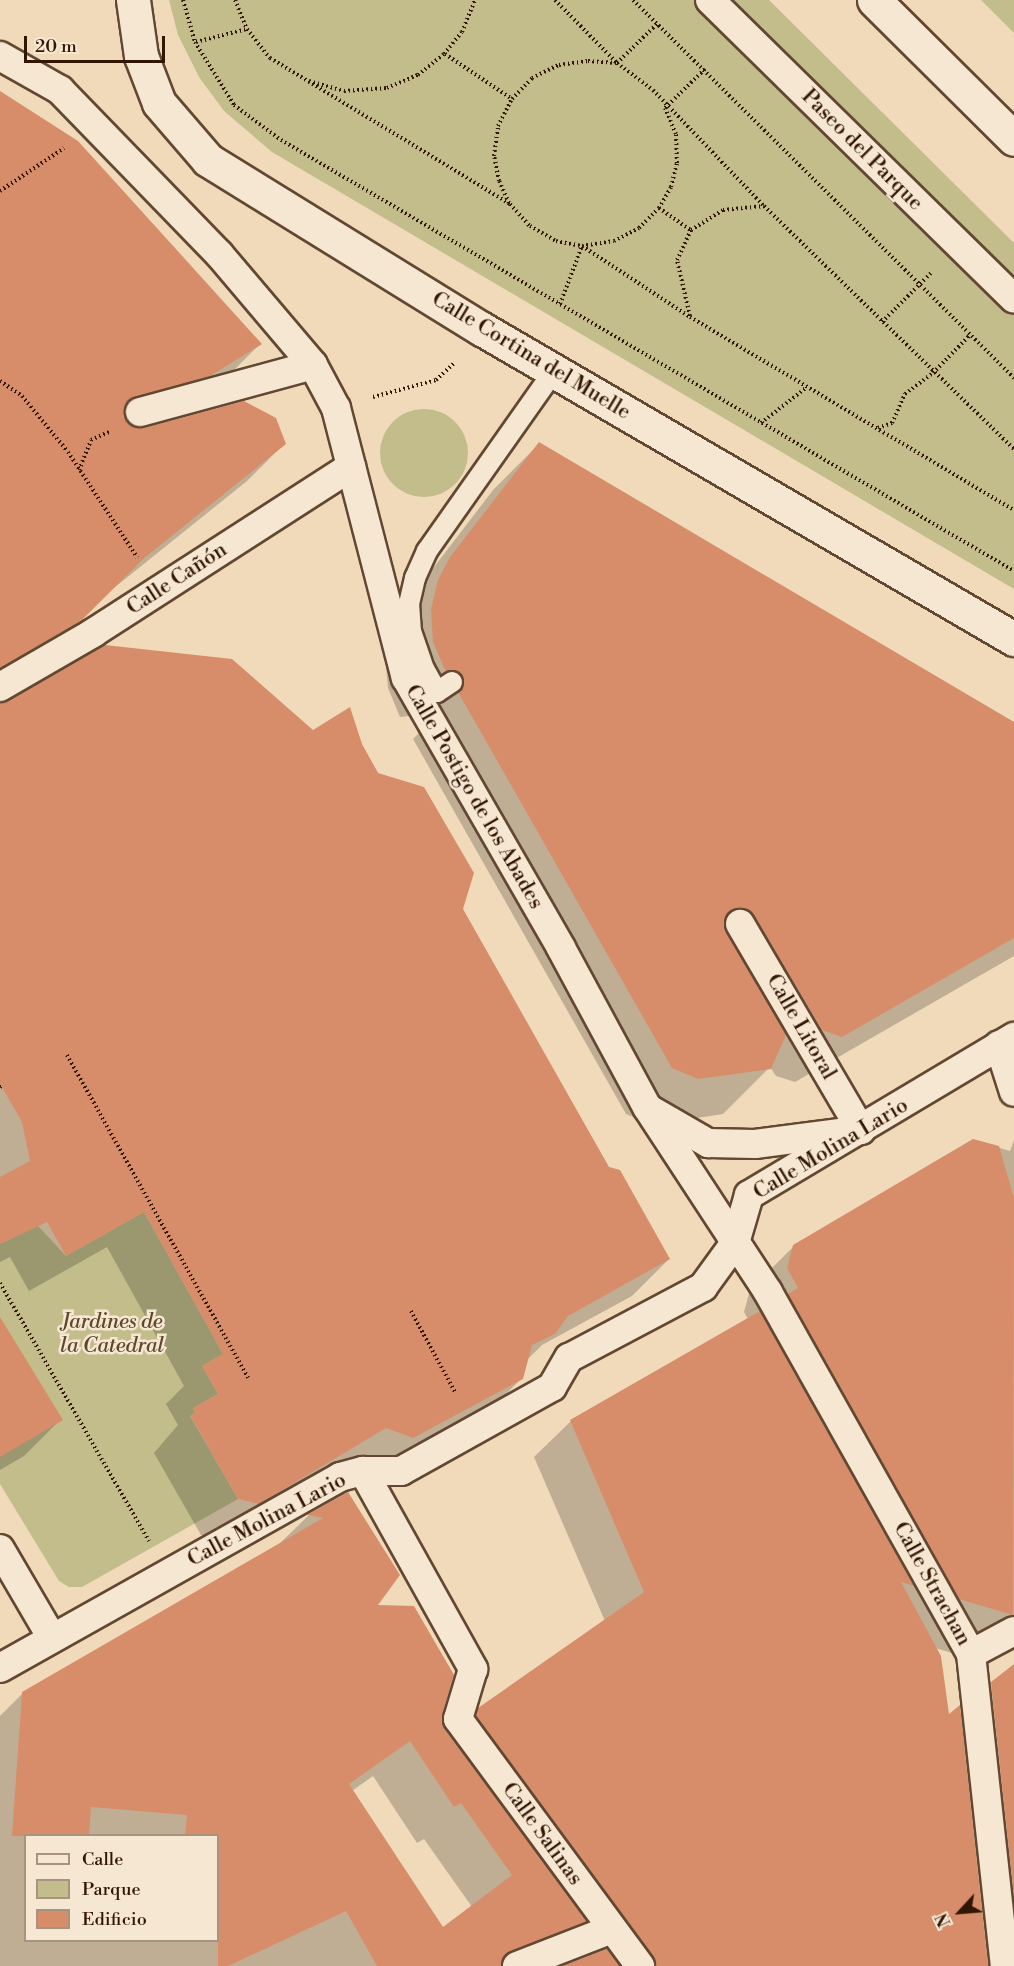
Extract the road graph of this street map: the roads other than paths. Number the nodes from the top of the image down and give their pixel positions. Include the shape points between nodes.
1 (133, 0) edge
2 (711, 0) edge
3 (874, 0) edge
4 (0, 56) edge
5 (1014, 139) edge
6 (1014, 299) edge
7 (314, 365) junction
8 (554, 371) junction
9 (140, 412) dead end
10 (351, 467) junction
11 (1014, 639) edge
12 (452, 682) dead end
13 (0, 687) edge
14 (740, 924) dead end
15 (1006, 1041) edge
16 (1014, 1092) edge
17 (647, 1107) junction
18 (861, 1130) junction
19 (735, 1243) junction
20 (363, 1471) junction
21 (0, 1549) edge
22 (1014, 1631) edge
23 (52, 1638) junction
24 (971, 1654) junction
25 (0, 1668) edge
26 (612, 1929) junction
27 (517, 1966) edge
28 (640, 1966) edge
29 (1005, 1966) edge

1 - 8 street, Calle Cortina del Muelle via 141,56 159,103 208,160
2 - 6 street, Paseo del Parque
3 - 5 street
4 - 7 street via 60,90 219,254
7 - 9 street
7 - 10 street via 336,408
8 - 11 street, Calle Cortina del Muelle
8 - 12 lane via 427,551 415,578 409,604 411,632 424,669 437,692
10 - 13 street, Calle Cañón
10 - 17 street, Calle Postigo de los Abades via 406,678
14 - 18 street, Calle Litoral
15 - 16 street
15 - 18 street, Calle Molina Lario
17 - 18 street via 708,1143 755,1144
17 - 19 street, Calle Postigo de los Abades
18 - 19 street, Calle Molina Lario via 748,1195
19 - 20 street, Calle Molina Lario via 703,1287 569,1358 552,1387 471,1420 401,1471
19 - 24 street, Calle Strachan via 768,1292
20 - 23 street, Calle Molina Lario via 340,1477
20 - 26 street, Calle Salinas via 472,1669 458,1719
21 - 23 street
22 - 24 street
23 - 25 street, Calle Molina Lario
24 - 29 street, Calle Strachan
26 - 27 street
26 - 28 street, Calle Salinas

